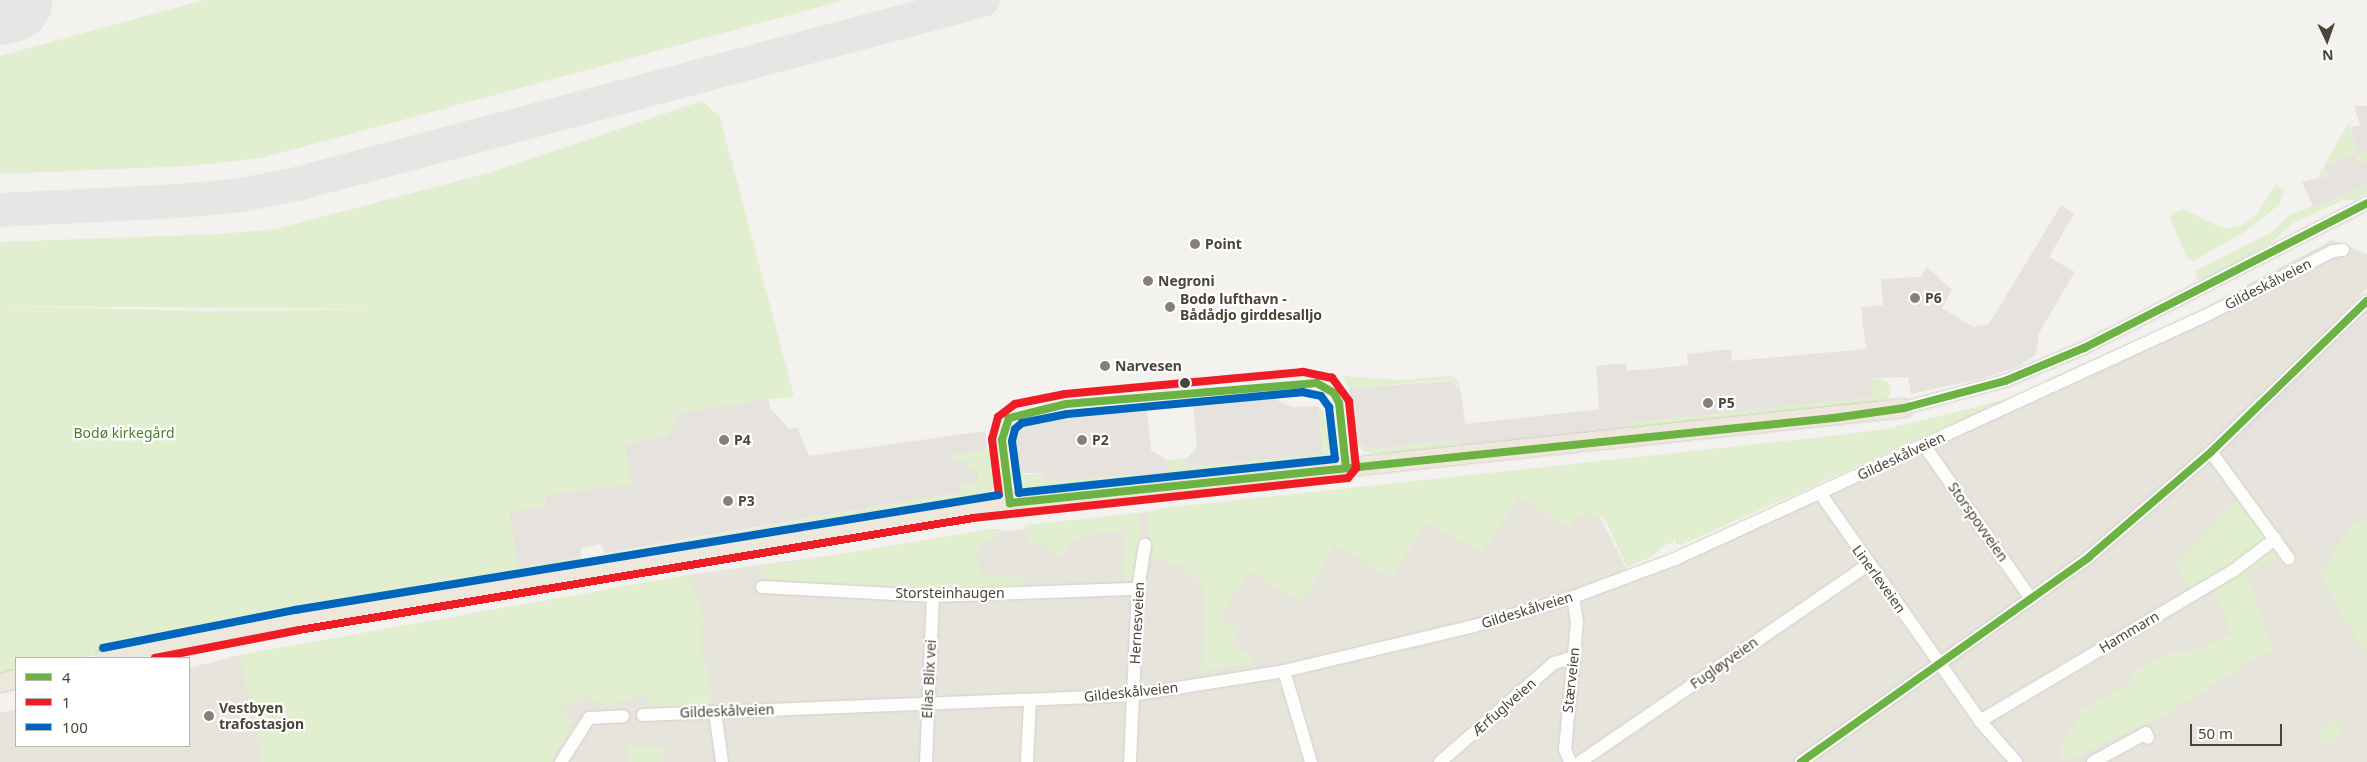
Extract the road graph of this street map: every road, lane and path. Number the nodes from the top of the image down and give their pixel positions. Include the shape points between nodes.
1 (2367, 203) edge
2 (2343, 250) dead end
3 (2367, 301) edge
4 (1904, 408) joint
5 (1924, 445) junction
6 (2211, 452) junction
7 (1820, 493) junction
8 (2275, 539) junction
9 (1145, 545) dead end
10 (2289, 559) dead end
11 (1868, 564) junction
12 (762, 587) dead end
13 (1138, 590) junction
14 (934, 596) junction
15 (1573, 597) junction
16 (2031, 599) junction
17 (110, 657) edge
18 (1572, 658) junction
19 (1940, 664) junction
20 (1284, 671) junction
21 (15, 680) edge
22 (0, 683) edge
23 (1133, 695) junction
24 (1030, 700) junction
25 (928, 703) junction
26 (715, 712) junction
27 (643, 715) dead end
28 (623, 716) dead end
29 (1980, 721) junction
30 (2148, 738) dead end
31 (561, 762) edge
32 (722, 762) edge
33 (926, 762) edge
34 (1027, 762) edge
35 (1130, 762) edge
36 (1311, 762) edge
37 (1440, 762) edge
38 (1570, 762) edge
39 (1580, 762) edge
40 (1801, 762) edge
41 (2016, 762) edge
42 (2093, 762) edge

1 - 4 street via 2084,348 2005,381
2 - 5 street, Gildeskålveien via 2333,251 2207,315
3 - 6 street
4 - 17 highway via 1010,503 315,617
5 - 7 street, Gildeskålveien
5 - 16 street, Storspovveien
6 - 8 street
6 - 16 street via 2142,513
7 - 11 street, Linerleveien
7 - 15 street, Gildeskålveien via 1675,559
8 - 10 street
8 - 29 street, Hammarn via 2233,571
9 - 13 street, Hernesveien
11 - 19 street, Linerleveien
11 - 39 street, Fugløyveien
12 - 14 street, Storsteinhaugen
13 - 14 street, Storsteinhaugen
13 - 23 street, Hernesveien
14 - 25 street, Elias Blix vei
15 - 18 street, Stærveien via 1577,622
15 - 20 street, Gildeskålveien via 1474,626
16 - 19 street
18 - 37 street, Ærfuglveien via 1554,664
18 - 38 street, Stærveien via 1565,750
19 - 29 street
19 - 40 street
20 - 23 street, Gildeskålveien
20 - 36 street
21 - 22 highway
23 - 24 street, Gildeskålveien
23 - 35 street, Hernesveien
24 - 25 street, Gildeskålveien
24 - 34 street
25 - 26 street, Gildeskålveien
25 - 33 street, Elias Blix vei
26 - 27 street, Gildeskålveien
26 - 32 street
28 - 31 street via 589,718
29 - 41 street
30 - 42 street via 2146,733

